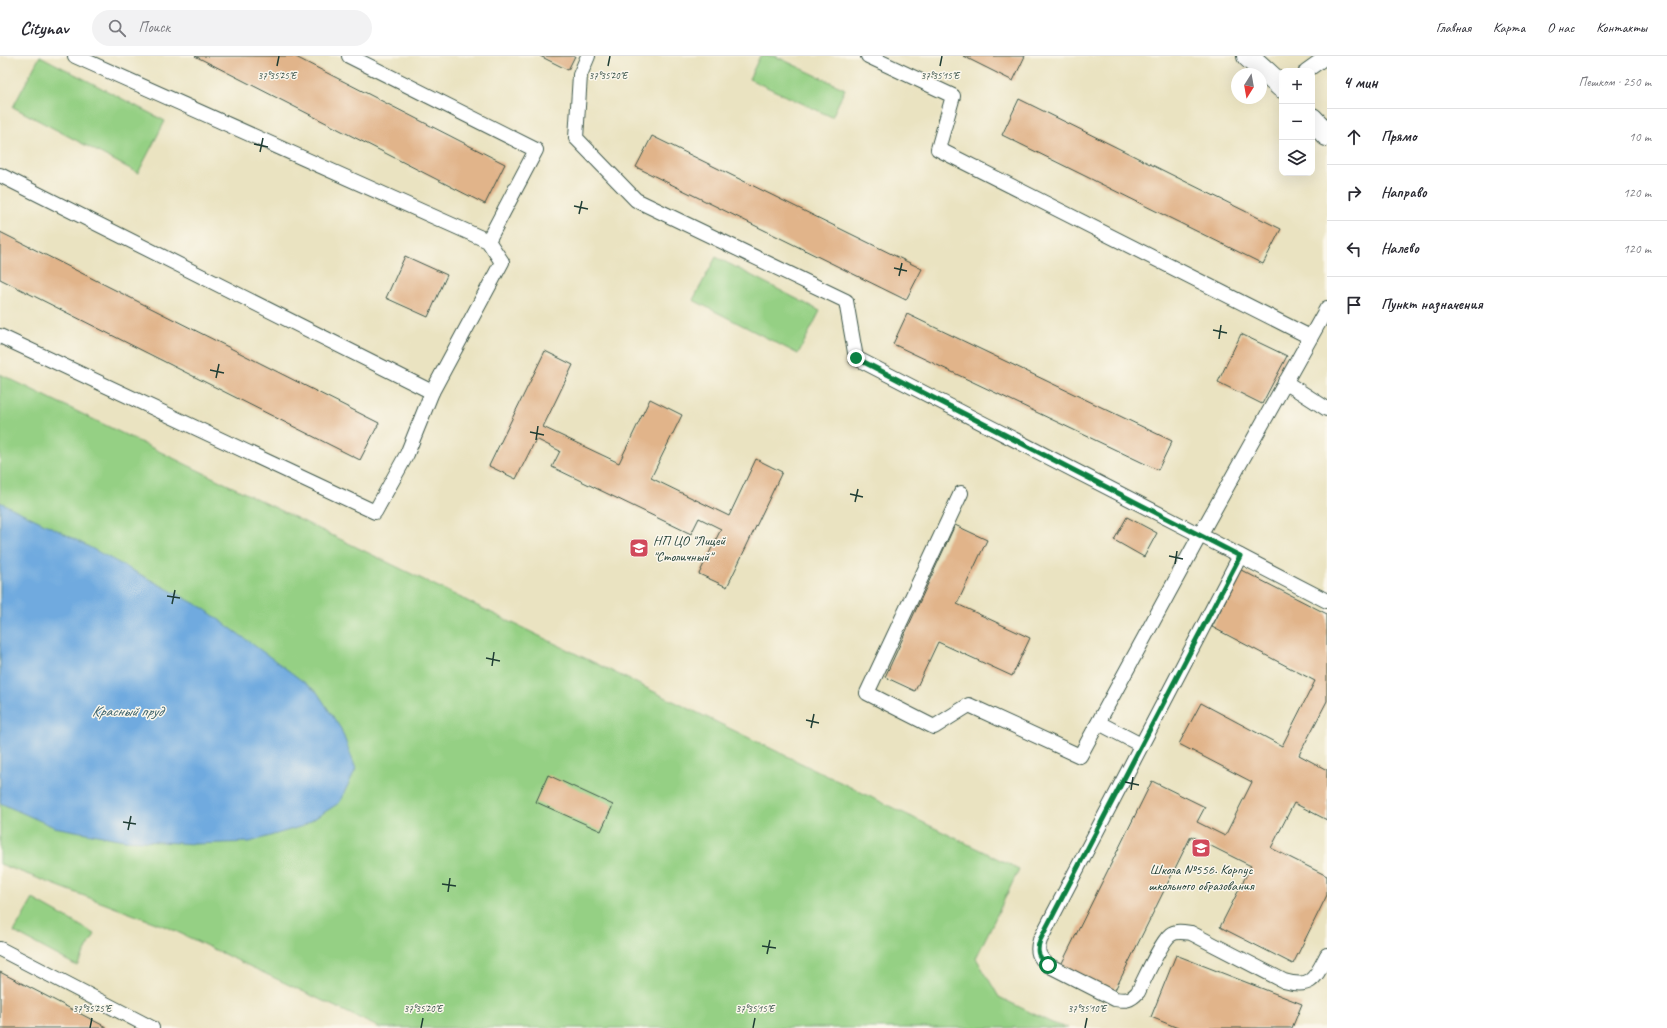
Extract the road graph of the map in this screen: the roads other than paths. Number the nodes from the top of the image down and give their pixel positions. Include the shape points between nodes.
1 (75, 56) edge
2 (349, 56) edge
3 (588, 56) edge
4 (868, 56) edge
5 (1248, 56) edge
6 (1327, 56) edge
7 (1310, 68) edge
8 (1279, 84) edge
9 (1315, 122) edge
10 (1327, 136) edge
11 (0, 175) edge
12 (488, 241) junction
13 (1327, 308) edge
14 (0, 336) edge
15 (1310, 337) junction
16 (1285, 382) junction
17 (432, 392) junction
18 (1327, 409) edge
19 (961, 493) dead end
20 (1200, 535) junction
21 (1240, 556) junction
22 (1327, 601) edge
23 (1099, 723) junction
24 (1142, 746) junction
25 (0, 949) edge
26 (1327, 955) edge
27 (152, 1028) edge

1 - 12 lane
2 - 12 lane via 536,150
3 - 20 lane via 580,75 576,138 636,200 846,301 856,358
4 - 15 lane via 953,96 938,149
5 - 8 street
6 - 7 lane
9 - 10 street
11 - 17 lane
12 - 17 lane via 502,262
13 - 15 lane
14 - 17 lane via 375,512 407,454
15 - 16 lane
16 - 18 lane
16 - 20 lane
19 - 23 lane via 867,693 934,727 969,705 1080,756
20 - 21 lane
20 - 23 lane
21 - 22 lane
21 - 24 lane
23 - 24 lane
24 - 26 lane via 1040,940 1037,948 1039,958 1115,999 1125,1001 1138,992 1170,935 1180,931 1191,933 1284,981 1297,985 1316,976
25 - 27 lane

